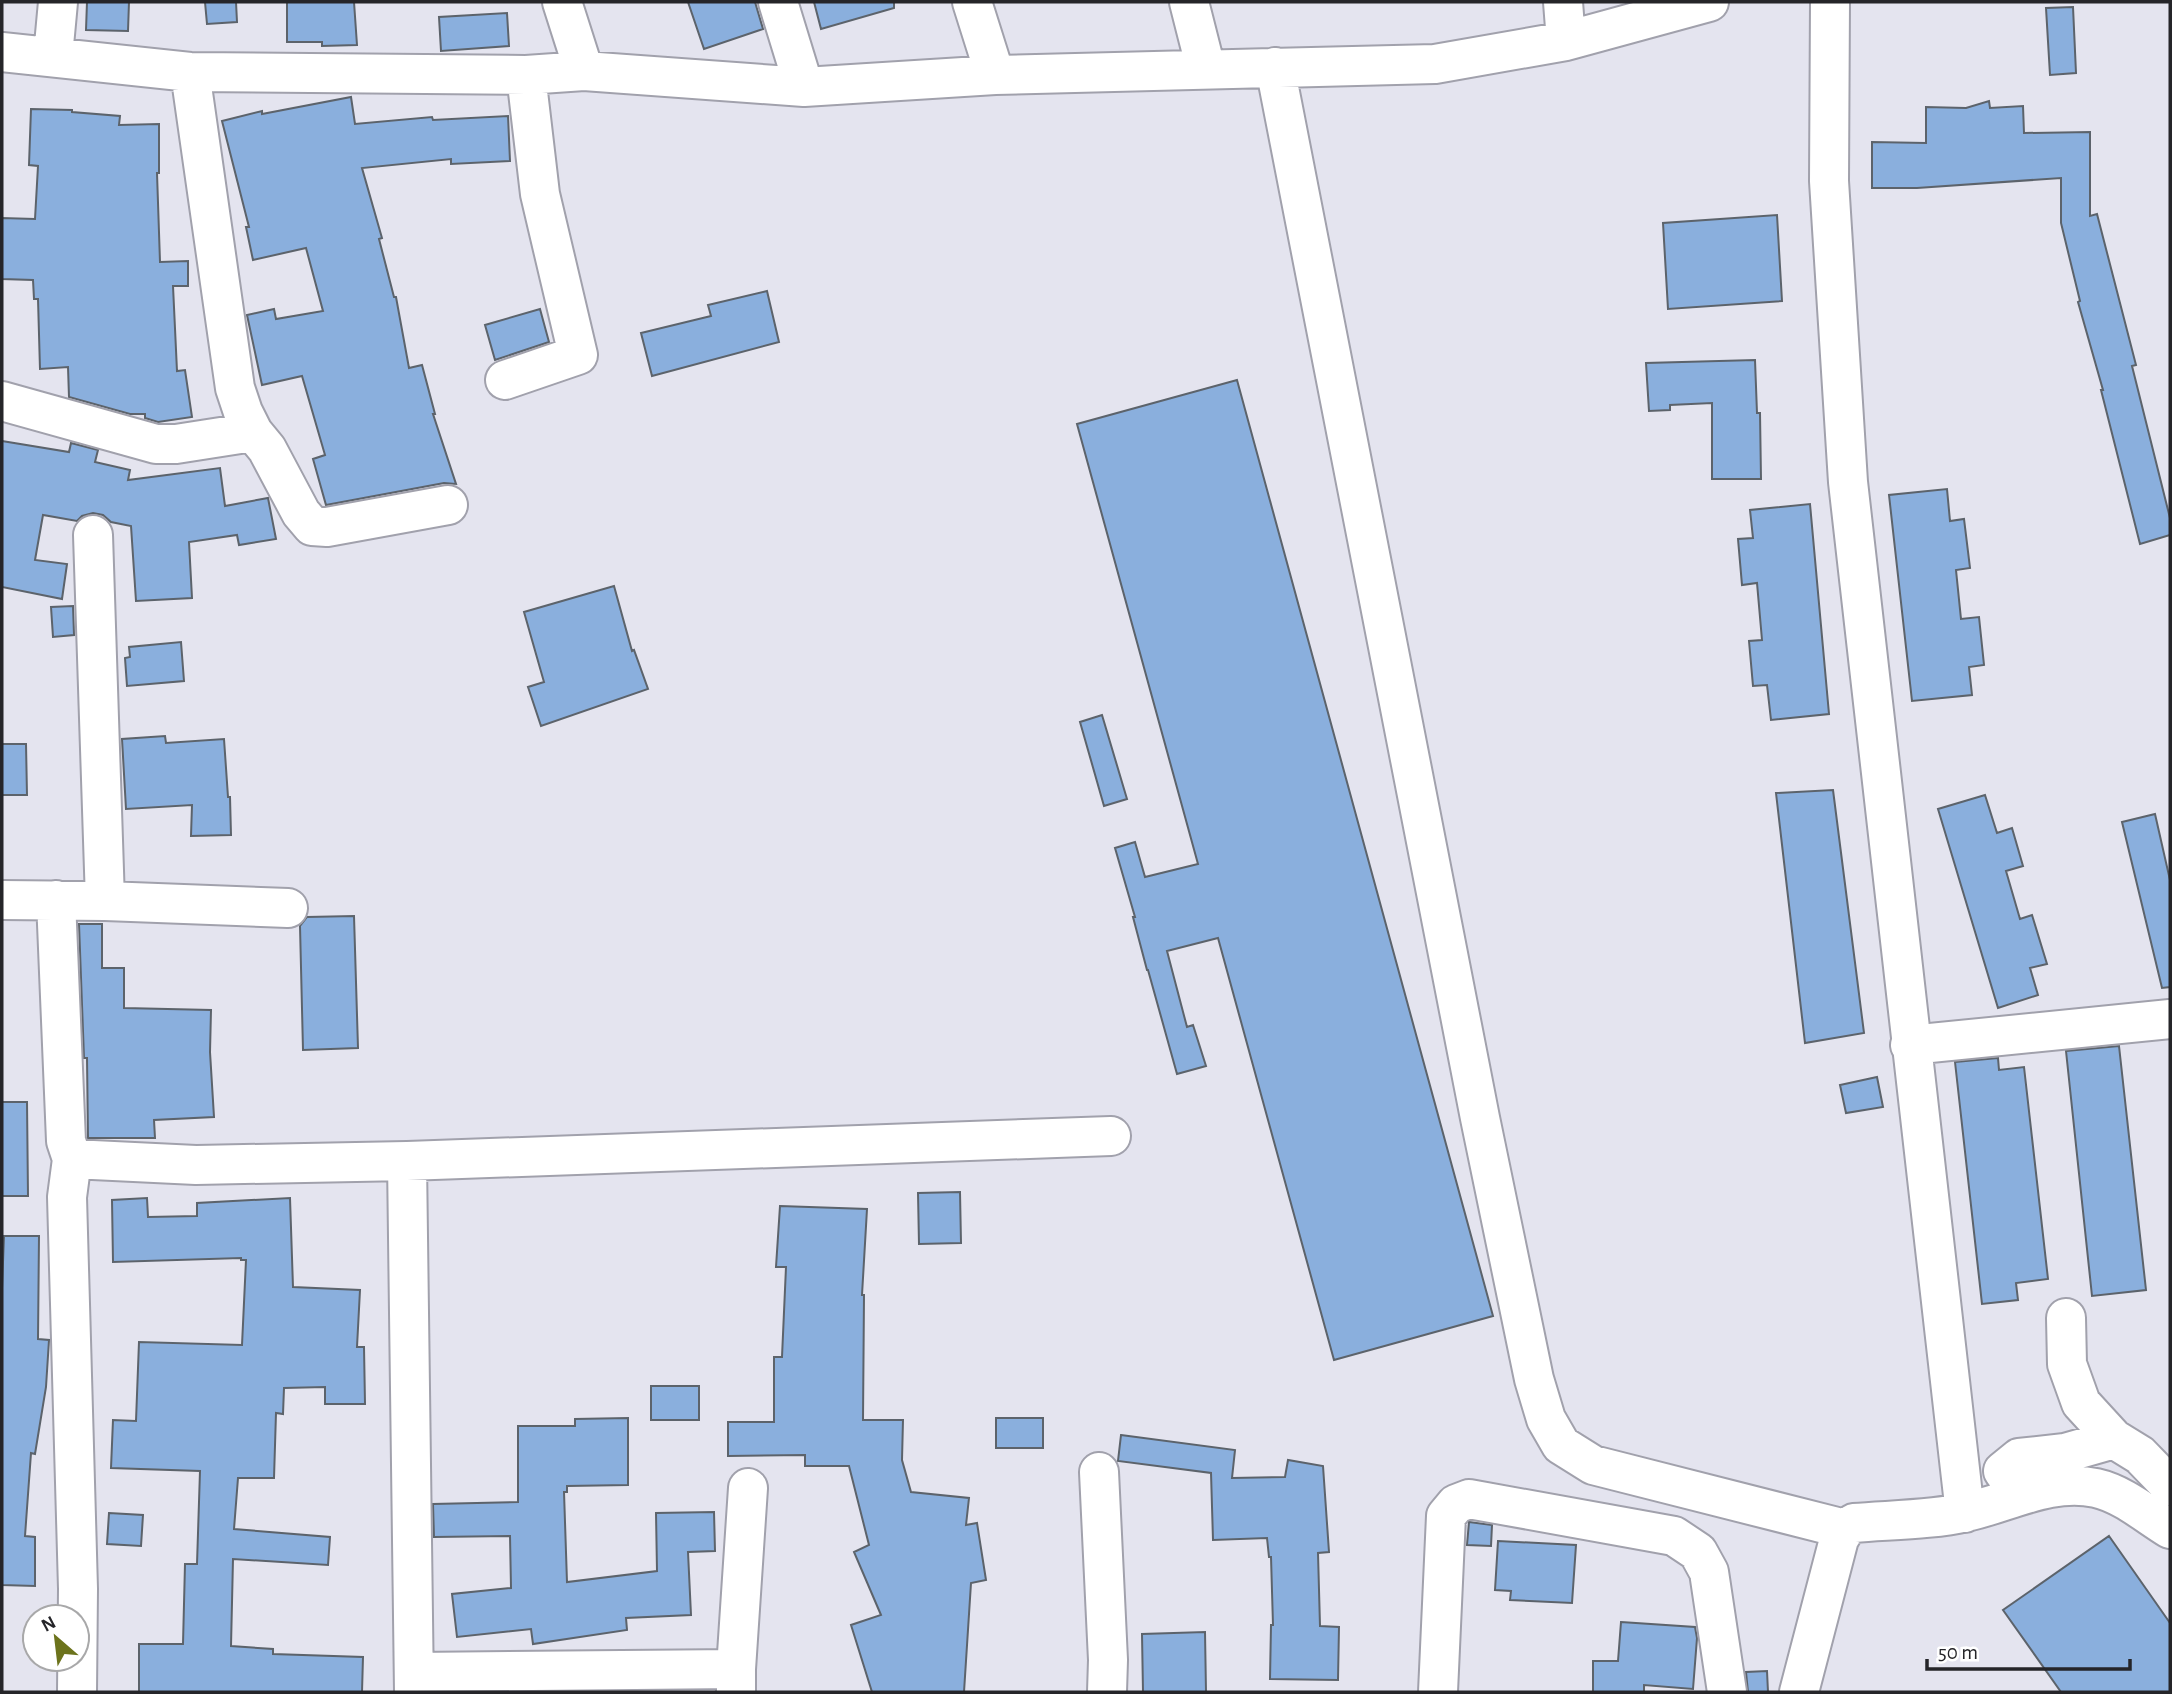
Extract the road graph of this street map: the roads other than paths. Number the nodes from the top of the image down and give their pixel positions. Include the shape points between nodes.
1 (58, 2) edge
2 (562, 2) edge
3 (778, 2) edge
4 (972, 2) edge
5 (1189, 2) edge
6 (1563, 2) edge
7 (1709, 2) edge
8 (1830, 2) edge
9 (1566, 41) junction
10 (2, 52) edge
11 (53, 56) junction
12 (1275, 67) junction
13 (1206, 69) junction
14 (584, 71) junction
15 (190, 72) junction
16 (526, 75) junction
17 (995, 75) junction
18 (804, 87) junction
19 (505, 380) dead end
20 (2, 401) edge
21 (253, 432) junction
22 (448, 505) dead end
23 (93, 535) dead end
24 (2, 900) edge
25 (56, 900) junction
26 (105, 901) junction
27 (288, 908) dead end
28 (2170, 1019) edge
29 (1910, 1045) junction
30 (1111, 1136) dead end
31 (72, 1159) junction
32 (407, 1161) junction
33 (2066, 1318) dead end
34 (2114, 1439) junction
35 (1099, 1472) dead end
36 (2170, 1486) edge
37 (748, 1488) dead end
38 (2020, 1495) junction
39 (1965, 1513) junction
40 (1844, 1529) junction
41 (2170, 1529) edge
42 (736, 1681) edge
43 (414, 1682) edge
44 (77, 1692) edge
45 (1107, 1692) edge
46 (1438, 1692) edge
47 (1727, 1692) edge
48 (1799, 1692) edge

1 - 11 street
2 - 14 street
3 - 18 street
4 - 17 street
5 - 13 street
6 - 9 street
7 - 9 street
8 - 29 street via 1829,181 1848,482
9 - 12 street via 1435,64
10 - 11 street
11 - 15 street
12 - 13 street
12 - 40 street via 1480,1118 1546,1419 1561,1446 1593,1465
13 - 17 street
14 - 16 street
14 - 18 street
15 - 16 street
15 - 21 street via 235,388
16 - 19 street via 540,194 578,355
17 - 18 street
20 - 21 street via 156,444
21 - 22 street via 312,526
23 - 26 street
24 - 25 street
25 - 26 street
25 - 31 street via 66,1141
26 - 27 street
28 - 29 street
29 - 39 street
30 - 32 street
31 - 32 street via 195,1165
31 - 44 street via 67,1197
32 - 43 street
33 - 34 street via 2067,1364 2081,1403
34 - 36 street via 2140,1455
34 - 38 street via 2019,1458 2003,1471
35 - 45 street
37 - 42 street
38 - 39 street
38 - 41 street via 2067,1486 2099,1488
39 - 40 street via 1854,1523
40 - 48 street
42 - 43 street
46 - 47 street via 1446,1516 1469,1499 1675,1536 1698,1552 1709,1572

